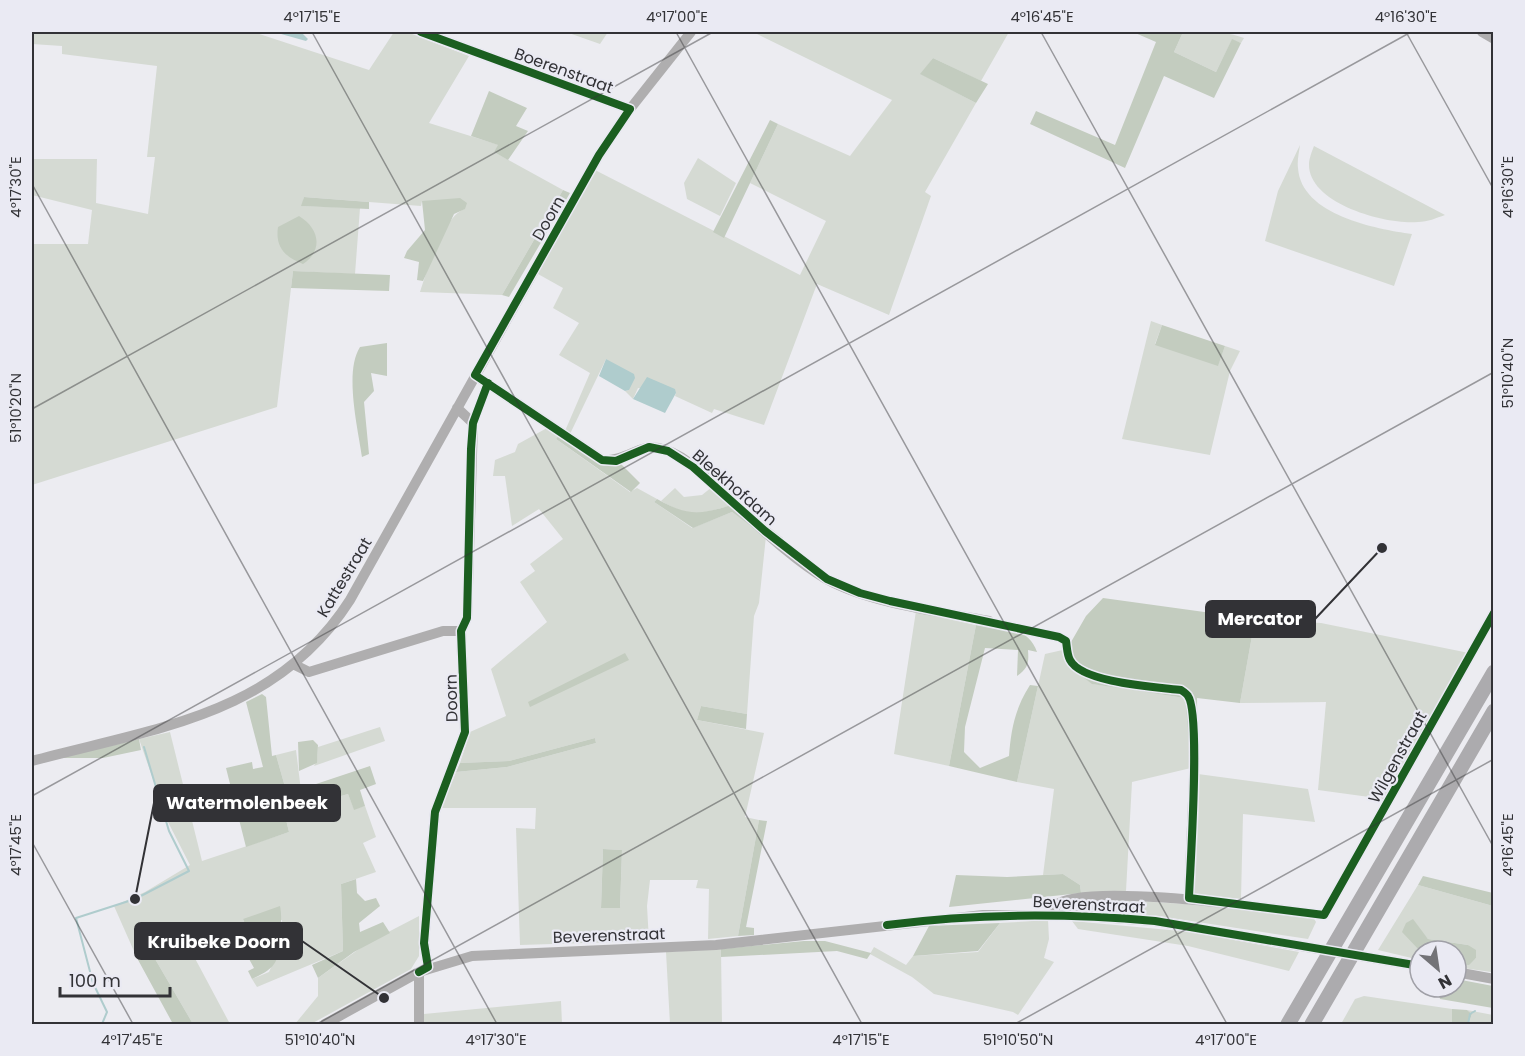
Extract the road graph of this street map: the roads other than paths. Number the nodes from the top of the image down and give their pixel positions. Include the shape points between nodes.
1 (421, 32) edge
2 (691, 32) edge
3 (1482, 32) edge
4 (1494, 39) edge
5 (630, 109) junction
6 (474, 375) junction
7 (457, 408) junction
8 (1494, 613) edge
9 (989, 621) dead end
10 (461, 631) junction
11 (295, 664) junction
12 (1494, 672) edge
13 (1494, 711) edge
14 (32, 761) edge
15 (1194, 777) dead end
16 (1189, 898) junction
17 (1053, 915) junction
18 (1324, 915) joint
19 (1408, 964) edge
20 (424, 970) junction
21 (1468, 974) edge
22 (1494, 979) edge
23 (325, 1024) edge
24 (419, 1024) edge
25 (1288, 1024) edge
26 (1312, 1024) edge

1 - 5 street, Boerenstraat
2 - 5 street, Doorn
3 - 4 street
5 - 6 street, Doorn via 599,155
6 - 7 street, Kattestraat
6 - 9 street, Bleekhofdam via 602,460 616,461 649,447 682,459 826,579 860,593
7 - 10 street, Doorn via 473,423 467,618
7 - 11 street, Kattestraat via 350,600 331,629
8 - 18 street, Wilgenstraat
10 - 11 street via 443,631 309,672
10 - 20 street, Doorn via 465,732 435,812
11 - 14 street, Kattestraat via 260,689 200,717
12 - 25 highway
13 - 26 highway
15 - 16 street
16 - 17 street, Beverenstraat via 1066,899 1056,905
16 - 18 street, Beverenstraat
17 - 19 street, Beverenstraat, bridge via 1155,921
17 - 20 street, Beverenstraat via 932,919 716,945 472,956
20 - 23 street, Beverenstraat
20 - 24 street, Doorn
21 - 22 street

